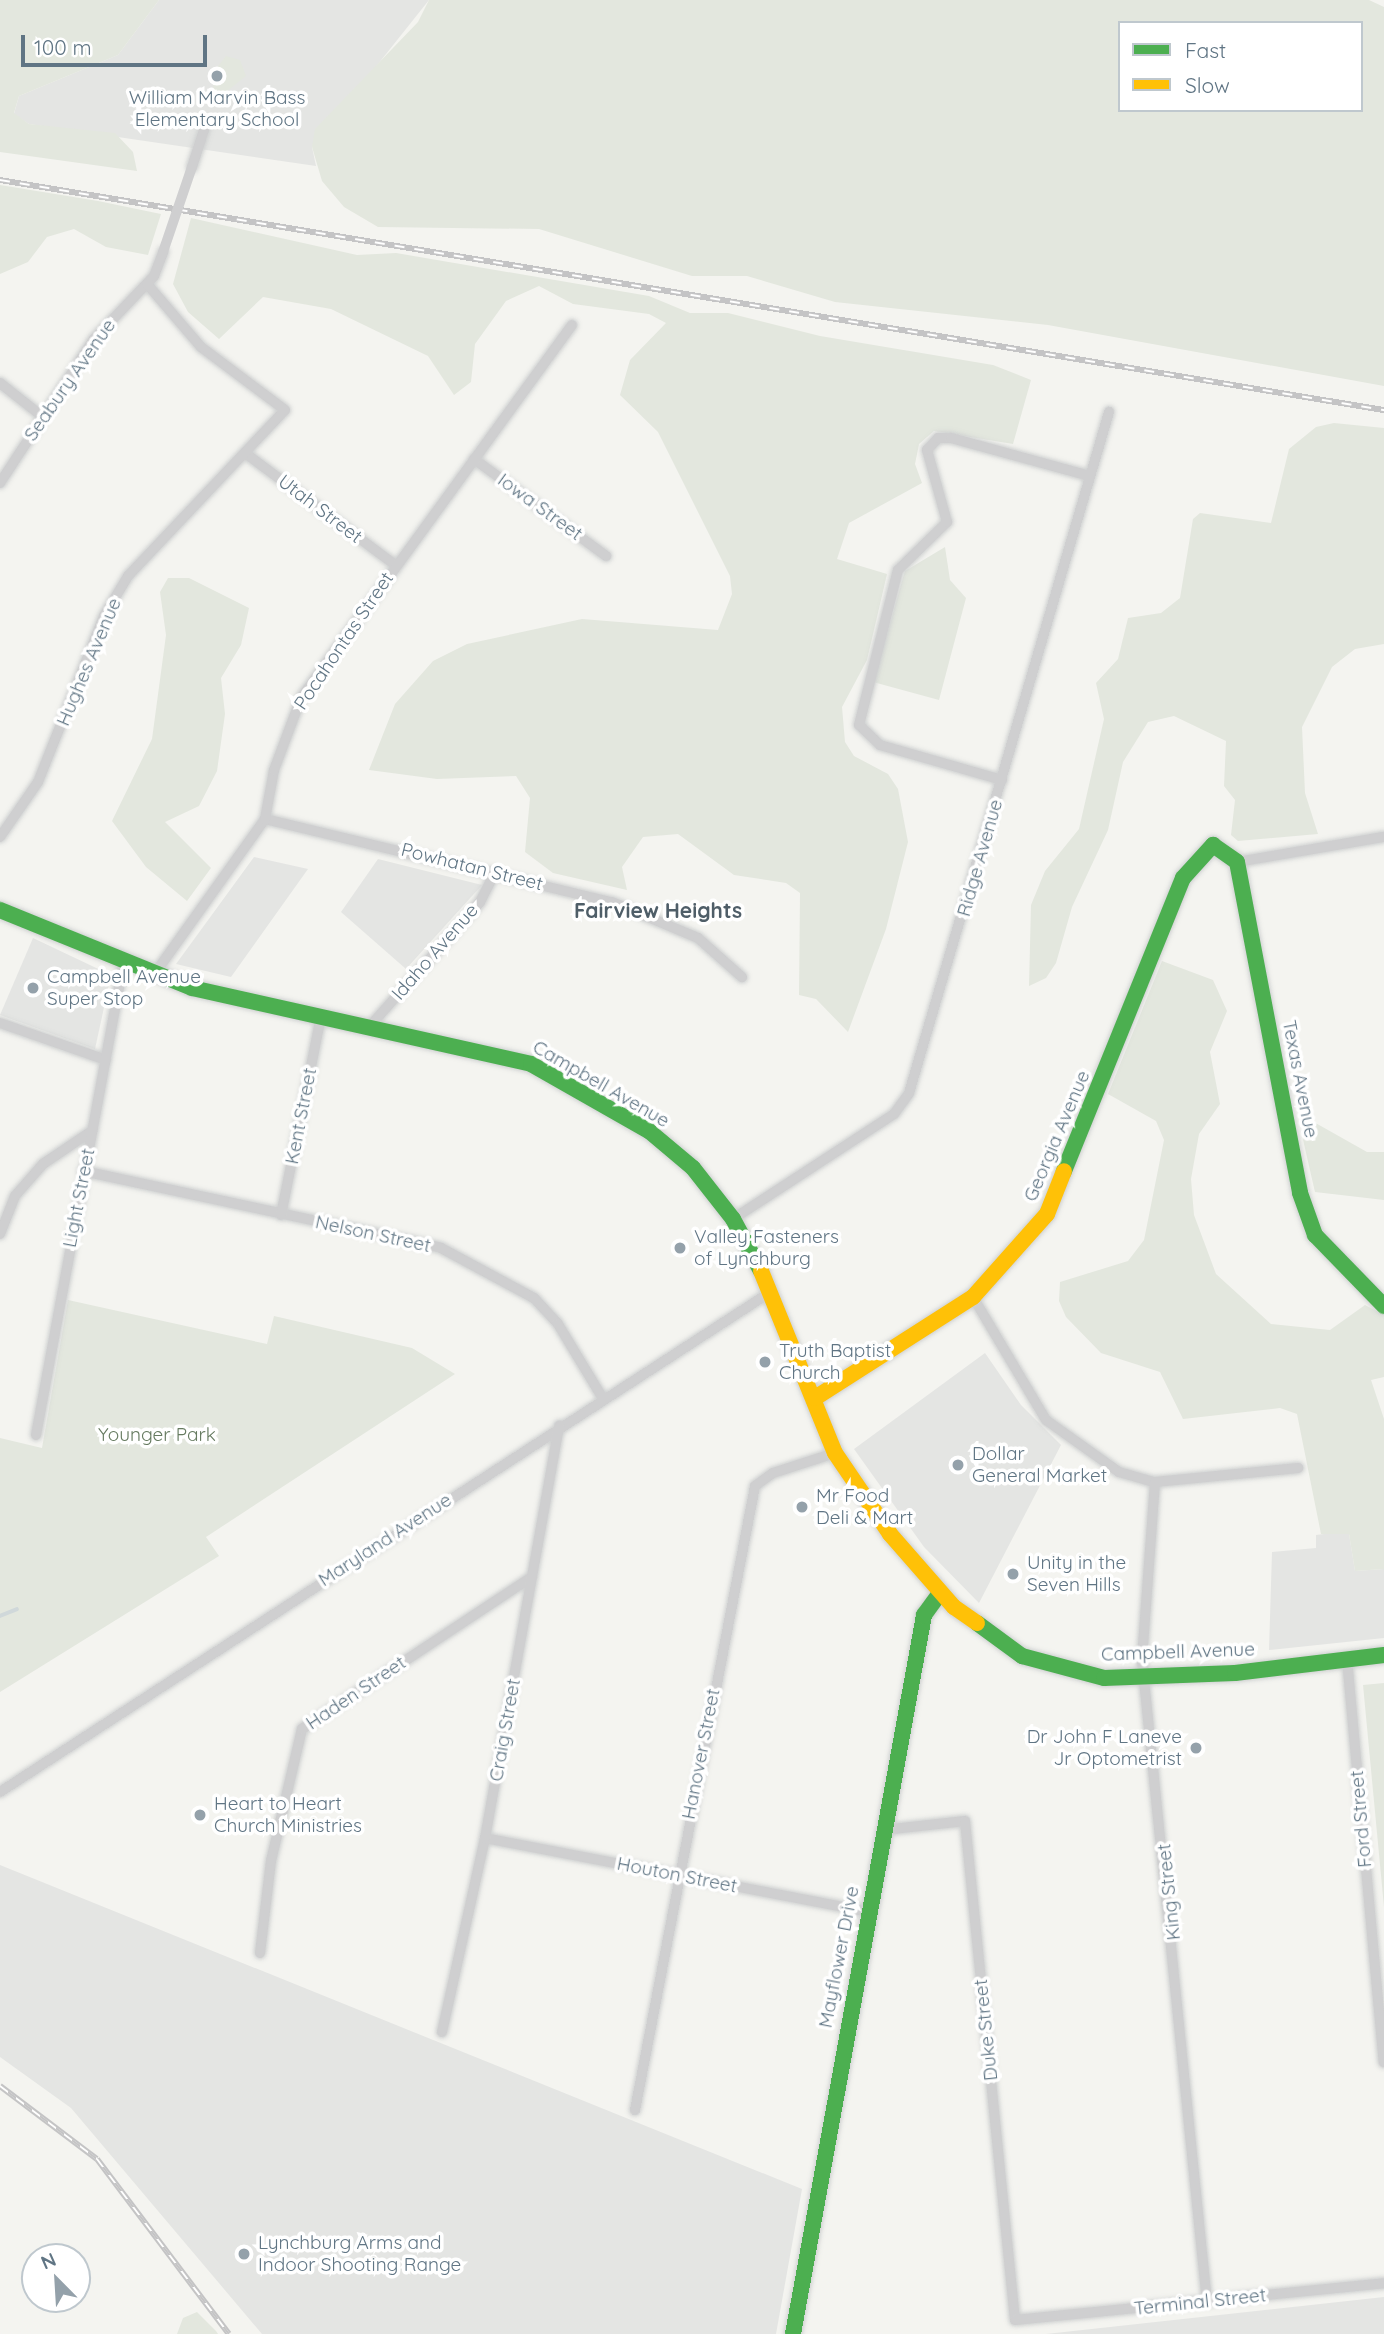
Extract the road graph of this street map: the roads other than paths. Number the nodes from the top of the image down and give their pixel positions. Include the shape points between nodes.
1 (205, 127) dead end
2 (148, 285) junction
3 (572, 325) dead end
4 (0, 383) edge
5 (1109, 412) dead end
6 (43, 416) junction
7 (245, 453) junction
8 (474, 459) junction
9 (1090, 476) junction
10 (0, 483) edge
11 (606, 556) dead end
12 (396, 565) junction
13 (1003, 780) junction
14 (265, 819) junction
15 (0, 837) edge
16 (1384, 837) edge
17 (1237, 862) junction
18 (495, 873) junction
19 (0, 910) edge
20 (124, 962) junction
21 (153, 976) junction
22 (742, 977) dead end
23 (321, 1016) junction
24 (0, 1023) edge
25 (370, 1026) junction
26 (106, 1060) junction
27 (93, 1130) junction
28 (83, 1171) junction
29 (281, 1215) junction
30 (733, 1219) junction
31 (0, 1234) edge
32 (772, 1291) junction
33 (973, 1297) junction
34 (1384, 1306) edge
35 (602, 1397) junction
36 (815, 1398) junction
37 (559, 1426) junction
38 (36, 1435) dead end
39 (835, 1452) junction
40 (1298, 1468) dead end
41 (1155, 1482) junction
42 (532, 1577) junction
43 (940, 1593) junction
44 (1384, 1655) edge
45 (1346, 1659) junction
46 (1145, 1677) junction
47 (0, 1792) edge
48 (884, 1830) junction
49 (485, 1838) junction
50 (677, 1875) junction
51 (869, 1912) junction
52 (260, 1953) dead end
53 (442, 2032) dead end
54 (1384, 2062) edge
55 (635, 2110) dead end
56 (1384, 2283) edge
57 (1207, 2302) junction
58 (1016, 2320) joint
59 (793, 2334) edge

1 - 2 street, Seabury Avenue, bridge
2 - 6 street, Seabury Avenue via 94,339
2 - 7 street, Hughes Avenue via 201,347 285,410
3 - 8 street, Pocahontas Street
4 - 6 street
5 - 9 street, Ridge Avenue
6 - 10 street, Seabury Avenue
7 - 12 street, Utah Street
7 - 15 street, Hughes Avenue via 128,576 104,616 38,782
8 - 11 street, Iowa Street
8 - 12 street, Pocahontas Street
9 - 13 street, Ridge Avenue
9 - 13 street via 938,438 927,450 947,522 898,570 859,725 880,745
12 - 14 street, Pocahontas Street via 301,698 282,741
13 - 30 street, Ridge Avenue via 909,1093 894,1114
14 - 18 street, Powhatan Street
14 - 21 street, Pocahontas Street
16 - 17 street
17 - 33 street, Georgia Avenue via 1213,845 1183,878 1047,1214
17 - 34 street, Texas Avenue via 1300,1192 1330,1256
18 - 22 street, Powhatan Street via 612,902 686,933
18 - 25 street, Idaho Avenue via 480,902
19 - 20 street, Campbell Avenue
20 - 21 street, Campbell Avenue
20 - 26 street, Light Street
21 - 23 street, Campbell Avenue
23 - 25 street, Campbell Avenue
23 - 29 street, Kent Street
24 - 26 street
25 - 30 street, Campbell Avenue via 531,1064 649,1131 693,1168
26 - 27 street, Light Street
27 - 28 street, Light Street
27 - 31 street via 43,1164 15,1196
28 - 29 street, Nelson Street
28 - 38 street, Light Street
29 - 35 street, Nelson Street via 441,1248 483,1266 534,1298 558,1324
30 - 32 street, Campbell Avenue
32 - 35 street, Maryland Avenue
32 - 36 street, Campbell Avenue
33 - 36 street, Georgia Avenue
33 - 41 street via 1046,1420 1119,1472
35 - 37 street, Maryland Avenue
36 - 39 street, Campbell Avenue
37 - 42 street, Craig Street
37 - 47 street, Maryland Avenue
39 - 43 street, Campbell Avenue
39 - 50 street, Hanover Street via 773,1473 755,1486
40 - 41 street
41 - 46 street, King Street
42 - 49 street, Craig Street
42 - 52 street, Haden Street via 302,1729 271,1861
43 - 46 street, Campbell Avenue via 993,1638 1040,1665 1104,1678
43 - 48 street, Mayflower Drive via 924,1615
44 - 45 street, Campbell Avenue
45 - 46 street, Campbell Avenue
45 - 54 street, Ford Street
46 - 57 street, King Street
48 - 51 street, Mayflower Drive
48 - 58 street, Duke Street via 965,1821
49 - 50 street, Houton Street
49 - 53 street, Craig Street
50 - 51 street, Houton Street
50 - 55 street, Hanover Street
51 - 59 street, Mayflower Drive
56 - 57 street, Terminal Street
57 - 58 street, Terminal Street

